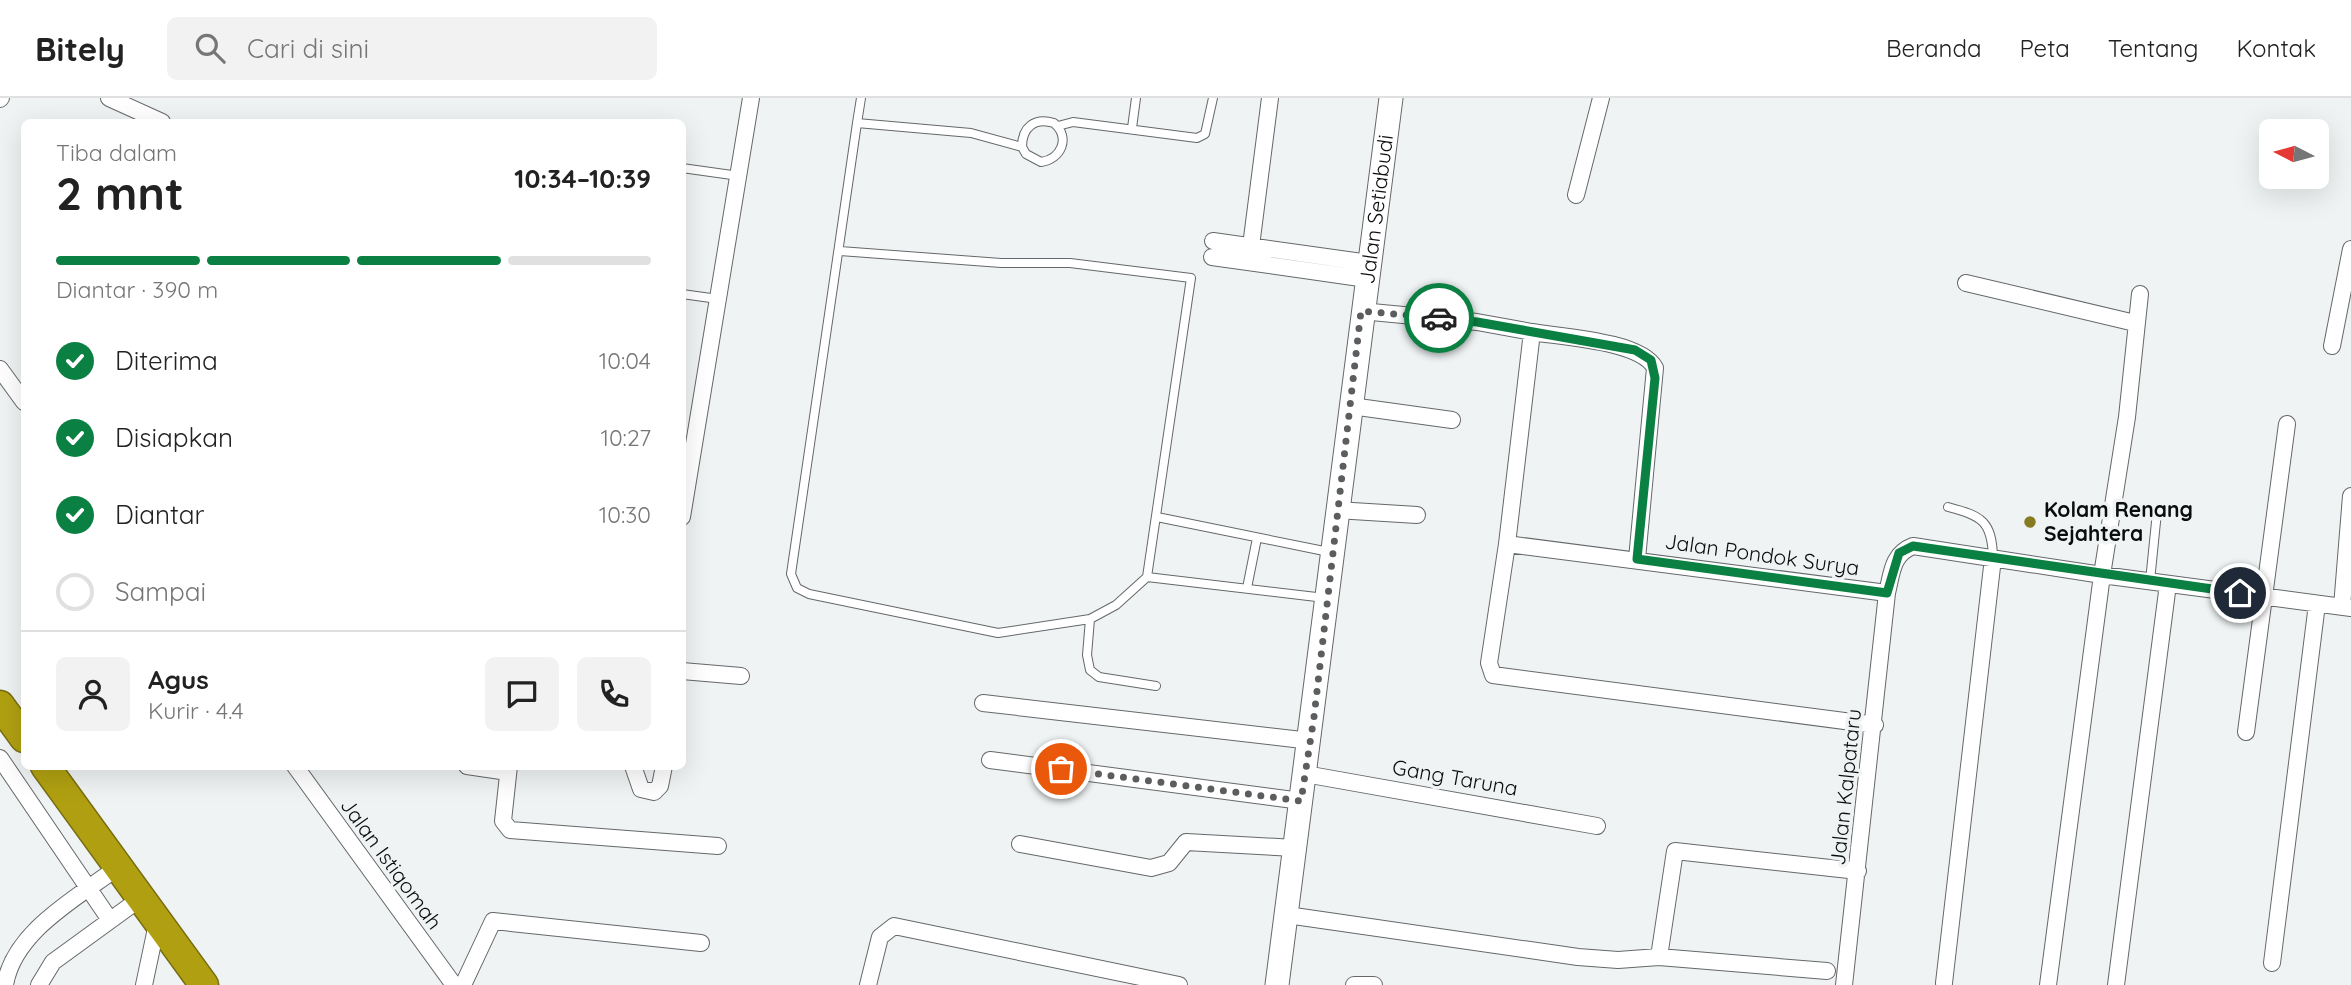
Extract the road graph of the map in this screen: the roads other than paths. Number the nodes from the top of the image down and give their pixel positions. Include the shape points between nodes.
1 (109, 98) edge
2 (751, 98) edge
3 (861, 98) edge
4 (1136, 98) edge
5 (1213, 98) edge
6 (1270, 98) edge
7 (1391, 98) edge
8 (1601, 98) edge
9 (155, 119) edge
10 (857, 123) junction
11 (1058, 126) junction
12 (1132, 128) junction
13 (1022, 147) junction
14 (686, 169) edge
15 (739, 176) junction
16 (1576, 195) dead end
17 (1251, 246) junction
18 (2351, 249) edge
19 (840, 251) junction
20 (1368, 271) junction
21 (1966, 283) dead end
22 (2140, 294) dead end
23 (686, 295) edge
24 (718, 299) junction
25 (1361, 311) junction
26 (2135, 323) junction
27 (1532, 332) junction
28 (2332, 346) dead end
29 (0, 369) edge
30 (21, 398) edge
31 (1351, 406) junction
32 (1452, 420) dead end
33 (2287, 424) dead end
34 (686, 493) edge
35 (2351, 496) edge
36 (1948, 507) dead end
37 (1336, 510) junction
38 (2157, 512) dead end
39 (1417, 515) dead end
40 (1157, 517) junction
41 (1257, 538) junction
42 (1507, 544) junction
43 (1332, 552) junction
44 (1993, 558) junction
45 (1637, 559) junction
46 (2102, 575) junction
47 (1147, 577) junction
48 (2150, 581) junction
49 (2168, 583) junction
50 (1247, 588) junction
51 (1887, 593) junction
52 (2264, 597) junction
53 (1328, 598) junction
54 (2318, 604) junction
55 (2346, 607) edge
56 (1090, 619) junction
57 (686, 671) edge
58 (741, 676) dead end
59 (1156, 686) dead end
60 (984, 703) dead end
61 (0, 705) edge
62 (1875, 725) junction
63 (2246, 732) dead end
64 (21, 734) edge
65 (1311, 741) junction
66 (0, 758) edge
67 (990, 760) dead end
68 (48, 770) edge
69 (298, 770) edge
70 (509, 770) edge
71 (634, 770) edge
72 (663, 770) edge
73 (1305, 774) junction
74 (1301, 801) junction
75 (1597, 826) dead end
76 (1020, 844) dead end
77 (719, 846) dead end
78 (1295, 848) junction
79 (118, 867) junction
80 (1858, 871) junction
81 (91, 887) junction
82 (149, 908) junction
83 (1287, 915) junction
84 (110, 920) junction
85 (701, 943) dead end
86 (1659, 957) junction
87 (2273, 963) dead end
88 (1828, 971) dead end
89 (1944, 983) dead end
90 (5, 985) edge
91 (39, 985) edge
92 (144, 985) edge
93 (204, 985) edge
94 (454, 985) edge
95 (463, 985) edge
96 (868, 985) edge
97 (1179, 985) edge
98 (1277, 985) edge
99 (1354, 985) edge
100 (1374, 985) edge
101 (1844, 985) edge
102 (2048, 985) edge
103 (2116, 985) edge

1 - 9 street
2 - 15 street
3 - 10 lane
4 - 12 lane
5 - 12 lane via 1209,125 1197,138
6 - 17 street
7 - 20 street, Jalan Setiabudi
8 - 16 street
10 - 13 lane via 971,133
10 - 19 lane
11 - 12 lane via 1073,122
11 - 13 lane via 1036,121 1022,136
11 - 13 lane via 1061,149 1049,161 1032,160
14 - 15 lane
15 - 24 street
17 - 20 street
17 - 20 street via 1213,249
18 - 28 street
19 - 40 lane via 1001,263 1070,263 1191,278
19 - 56 lane via 792,566 797,588 998,633
20 - 25 street, Jalan Setiabudi
21 - 26 street
22 - 26 street
23 - 24 lane
24 - 34 street
25 - 27 street
25 - 31 street, Jalan Setiabudi
26 - 46 street via 2127,417
27 - 42 street
27 - 45 street via 1635,350 1655,368
29 - 30 street
31 - 32 street
31 - 37 street, Jalan Setiabudi
33 - 52 street
35 - 55 street
36 - 44 lane via 1986,523
37 - 39 street
37 - 43 street, Jalan Setiabudi
38 - 48 lane
40 - 41 lane
40 - 47 lane
41 - 43 lane
41 - 50 lane
42 - 45 street, Jalan Pondok Surya
42 - 62 street via 1489,663 1493,675
43 - 53 street, Jalan Setiabudi
44 - 46 street, Jalan Kalpataru
44 - 51 street, Jalan Kalpataru via 1913,546 1899,553
44 - 89 street
45 - 51 street, Jalan Pondok Surya
46 - 48 street, Jalan Kalpataru
46 - 102 street
47 - 50 lane
47 - 56 lane
48 - 49 street, Jalan Kalpataru
49 - 52 street, Jalan Kalpataru
49 - 103 street
50 - 53 lane
51 - 62 street, Jalan Kalpataru
52 - 54 street, Jalan Kalpataru
52 - 63 street
53 - 65 street, Jalan Setiabudi
54 - 55 street, Jalan Kalpataru
54 - 87 street
56 - 59 lane via 1090,670 1099,677
57 - 58 street
60 - 65 street
61 - 64 highway
62 - 80 street, Jalan Kalpataru
65 - 73 street, Jalan Setiabudi
66 - 81 street
67 - 74 street
68 - 79 highway
69 - 94 street, Jalan Istiqomah
70 - 77 street via 503,821 510,830
71 - 72 street via 641,789 654,792
73 - 74 street, Jalan Setiabudi
73 - 75 street, Gang Taruna
74 - 78 street, Jalan Setiabudi
76 - 78 street via 1150,869 1169,863 1186,842
78 - 83 street, Jalan Setiabudi
79 - 81 street
79 - 82 highway
80 - 86 street via 1675,851
80 - 101 street, Jalan Kalpataru
81 - 84 street
81 - 90 street via 28,938 12,959
82 - 84 street
82 - 92 street
82 - 93 highway
83 - 86 street via 1578,957
83 - 98 street, Jalan Setiabudi
84 - 91 street via 53,961
85 - 95 street via 493,921
86 - 88 street
96 - 97 street via 880,937 894,926
99 - 100 street

